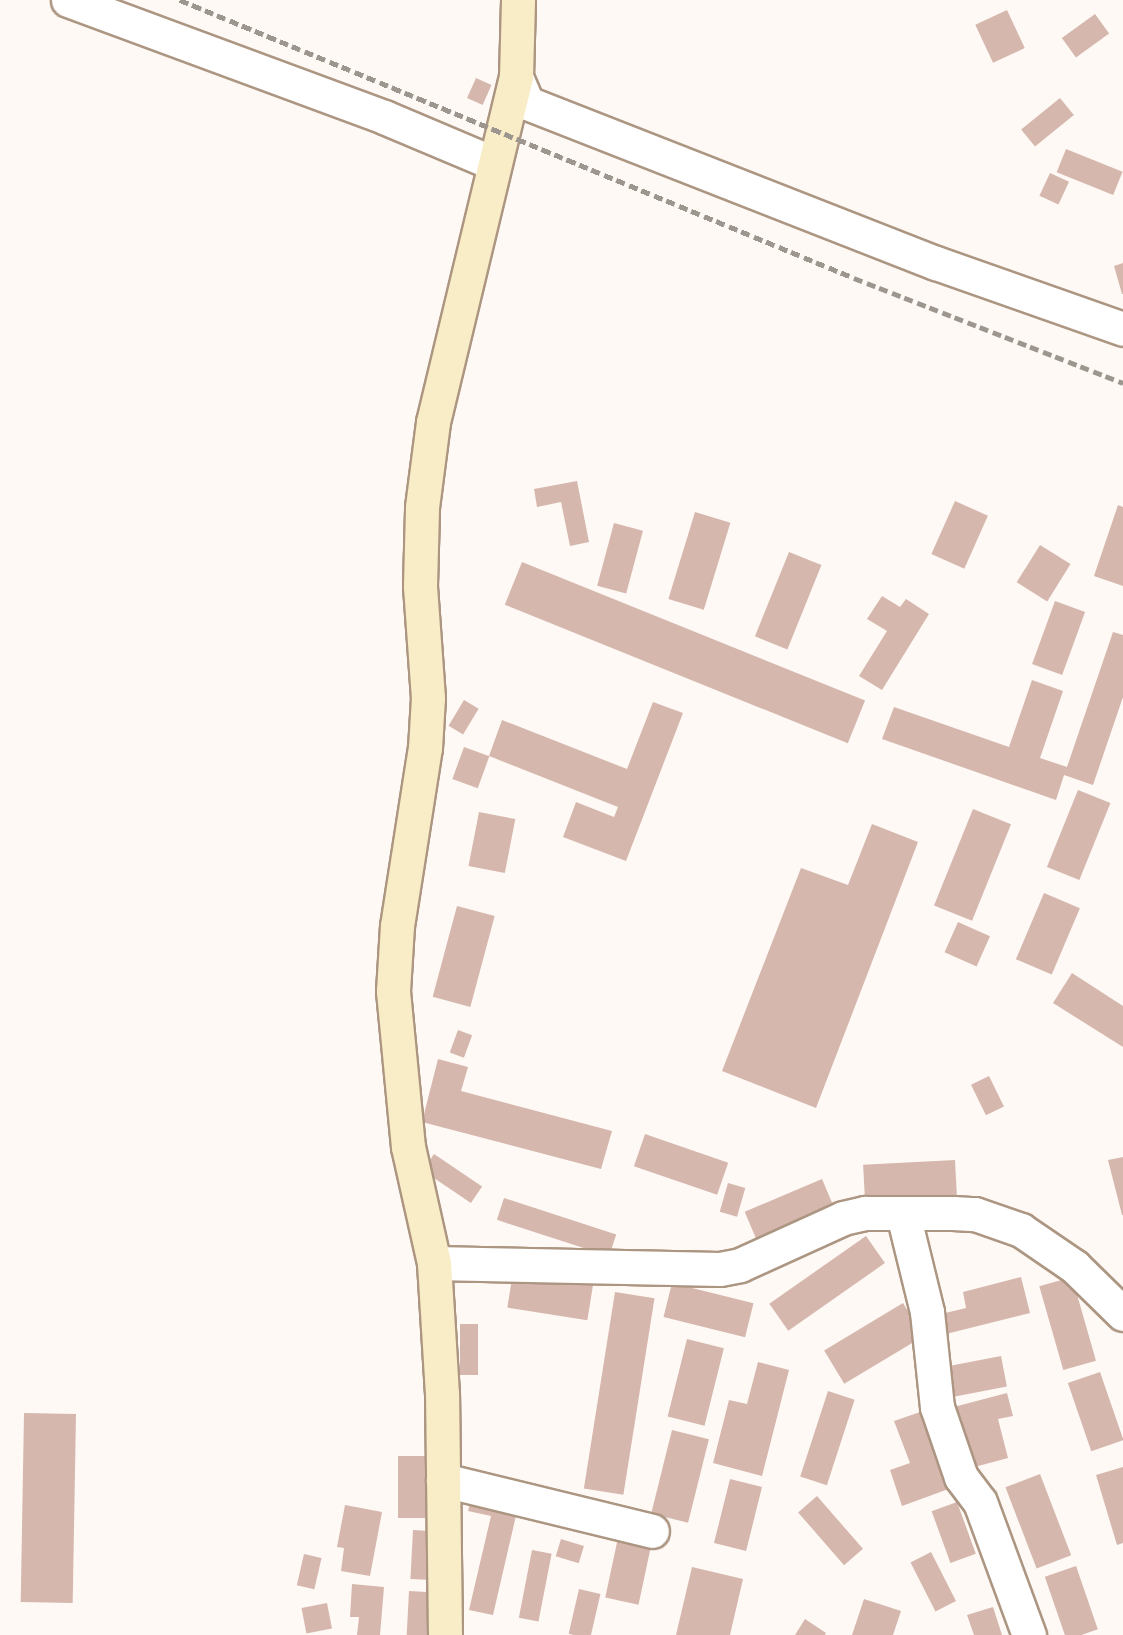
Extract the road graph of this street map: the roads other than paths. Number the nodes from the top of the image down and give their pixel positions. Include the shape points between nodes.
1 (68, 0) edge
2 (518, 0) edge
3 (516, 77) junction
4 (493, 163) junction
5 (1123, 329) edge
6 (903, 1214) junction
7 (434, 1263) junction
8 (1123, 1314) edge
9 (442, 1480) junction
10 (652, 1531) dead end
11 (446, 1635) edge
12 (1029, 1635) edge

1 - 4 street via 384,117
2 - 3 street
3 - 4 street
3 - 5 street via 527,103 936,263
4 - 7 street via 432,422 422,507 420,586 429,698 397,926 393,992 408,1148
6 - 7 street via 865,1213 843,1218 740,1265 720,1269
6 - 8 street via 975,1214 1022,1230 1075,1267
6 - 12 street via 927,1312 937,1407 961,1477 980,1502
7 - 9 street via 442,1394
9 - 10 street
9 - 11 street

